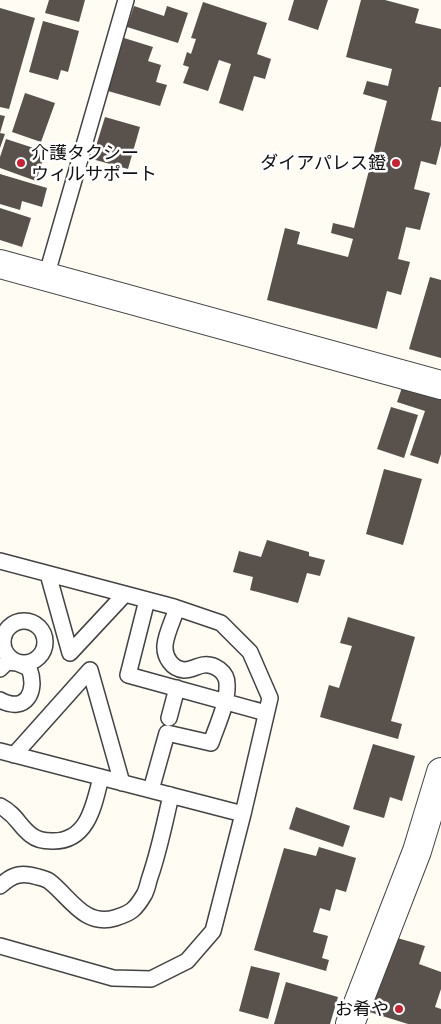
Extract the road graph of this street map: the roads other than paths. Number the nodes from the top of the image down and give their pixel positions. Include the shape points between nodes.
1 (126, 0) edge
2 (0, 264) edge
3 (46, 277) junction
4 (441, 385) edge
5 (0, 561) edge
6 (48, 574) junction
7 (125, 594) junction
8 (147, 600) junction
9 (177, 608) junction
10 (1, 636) edge
11 (17, 663) junction
12 (0, 669) edge
13 (177, 688) junction
14 (0, 700) edge
15 (224, 702) junction
16 (266, 713) junction
17 (169, 718) dead end
18 (7, 753) edge
19 (441, 772) edge
20 (101, 777) junction
21 (122, 783) junction
22 (151, 790) junction
23 (171, 795) junction
24 (0, 806) edge
25 (243, 814) junction
26 (0, 886) edge
27 (0, 946) edge
28 (350, 1024) edge

1 - 3 lane
2 - 3 street
3 - 4 street
5 - 6 lane
6 - 7 lane
6 - 7 lane via 70,653
7 - 8 lane
8 - 9 lane
8 - 13 lane via 128,675
9 - 15 lane via 165,644 169,662 185,670 208,664 222,671 227,684
9 - 16 lane via 221,623 250,652 270,698
10 - 11 lane via 8,656
10 - 11 lane via 13,624 23,621 40,628 44,635 42,653 37,660
11 - 12 lane via 7,662
11 - 14 lane via 29,668 33,678 32,690 21,703 12,705
13 - 15 lane
13 - 17 lane
15 - 16 lane
15 - 22 lane via 210,744 167,733
16 - 25 lane
18 - 20 lane
18 - 21 lane via 90,670
19 - 28 street via 417,851
20 - 21 lane
20 - 24 lane via 87,821 77,835 62,840 42,840 31,835 11,812
21 - 22 lane
22 - 23 lane
23 - 25 lane
23 - 26 lane via 155,864 144,894 131,913 101,920 84,914 47,880 33,875 21,873
25 - 27 lane via 213,931 187,961 151,979 113,978

